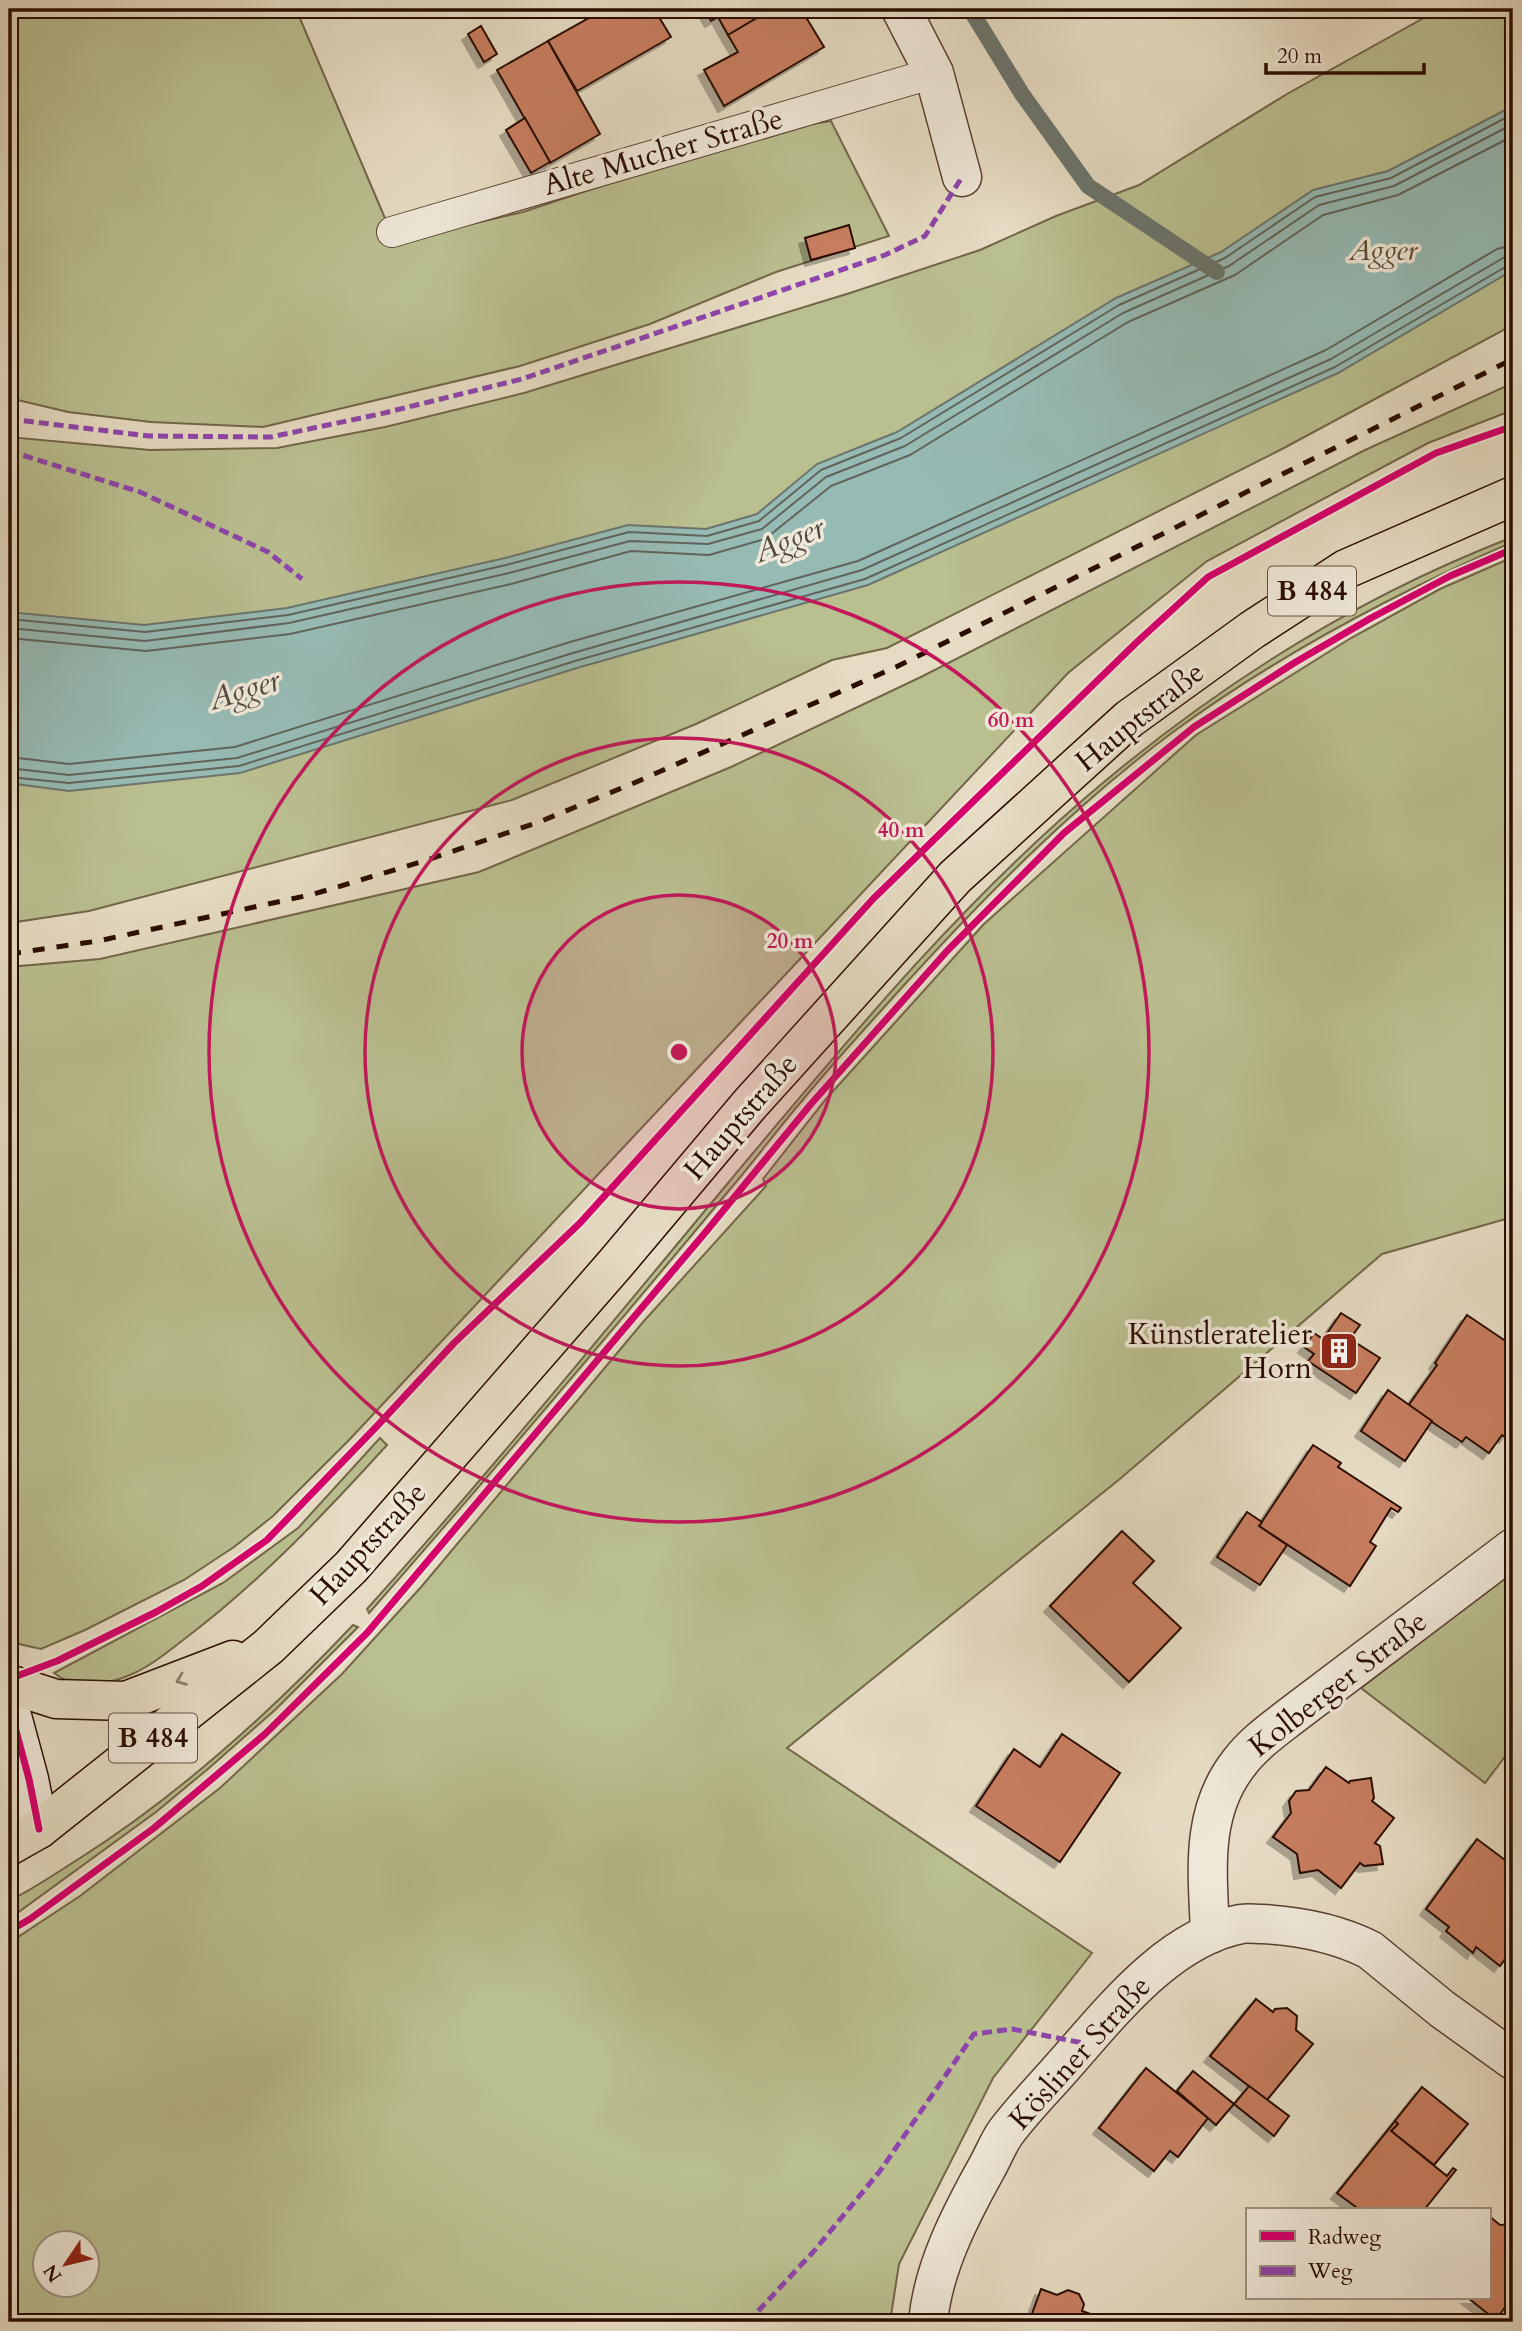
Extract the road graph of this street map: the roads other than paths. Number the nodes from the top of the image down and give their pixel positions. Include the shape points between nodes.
1 (901, 9) edge
2 (933, 73) junction
3 (962, 177) dead end
4 (392, 232) dead end
5 (1513, 496) edge
6 (1513, 1548) edge
7 (268, 1647) junction
8 (9, 1684) edge
9 (9, 1705) edge
10 (9, 1788) edge
11 (24, 1838) edge
12 (1210, 1934) junction
13 (1513, 2060) edge
14 (928, 2322) edge

1 - 2 street
2 - 3 street
2 - 4 lane, Alte Mucher Straße
5 - 7 main road, Hauptstraße / B 484 via 1346,569 1252,630 1129,719 955,877 750,1104 351,1567
6 - 12 street, Kolberger Straße via 1263,1737 1238,1763 1218,1797 1208,1835
7 -> 8 main road, B 484 via 127,1701 56,1699
7 - 11 main road, Hauptstraße / B 484
9 - 11 street via 29,1779
10 - 11 street
12 - 13 street, Kösliner Straße via 1242,1923 1269,1924 1311,1929 1356,1943
12 - 14 street, Kösliner Straße via 1186,1946 1127,1994 1006,2133 962,2213 941,2267

